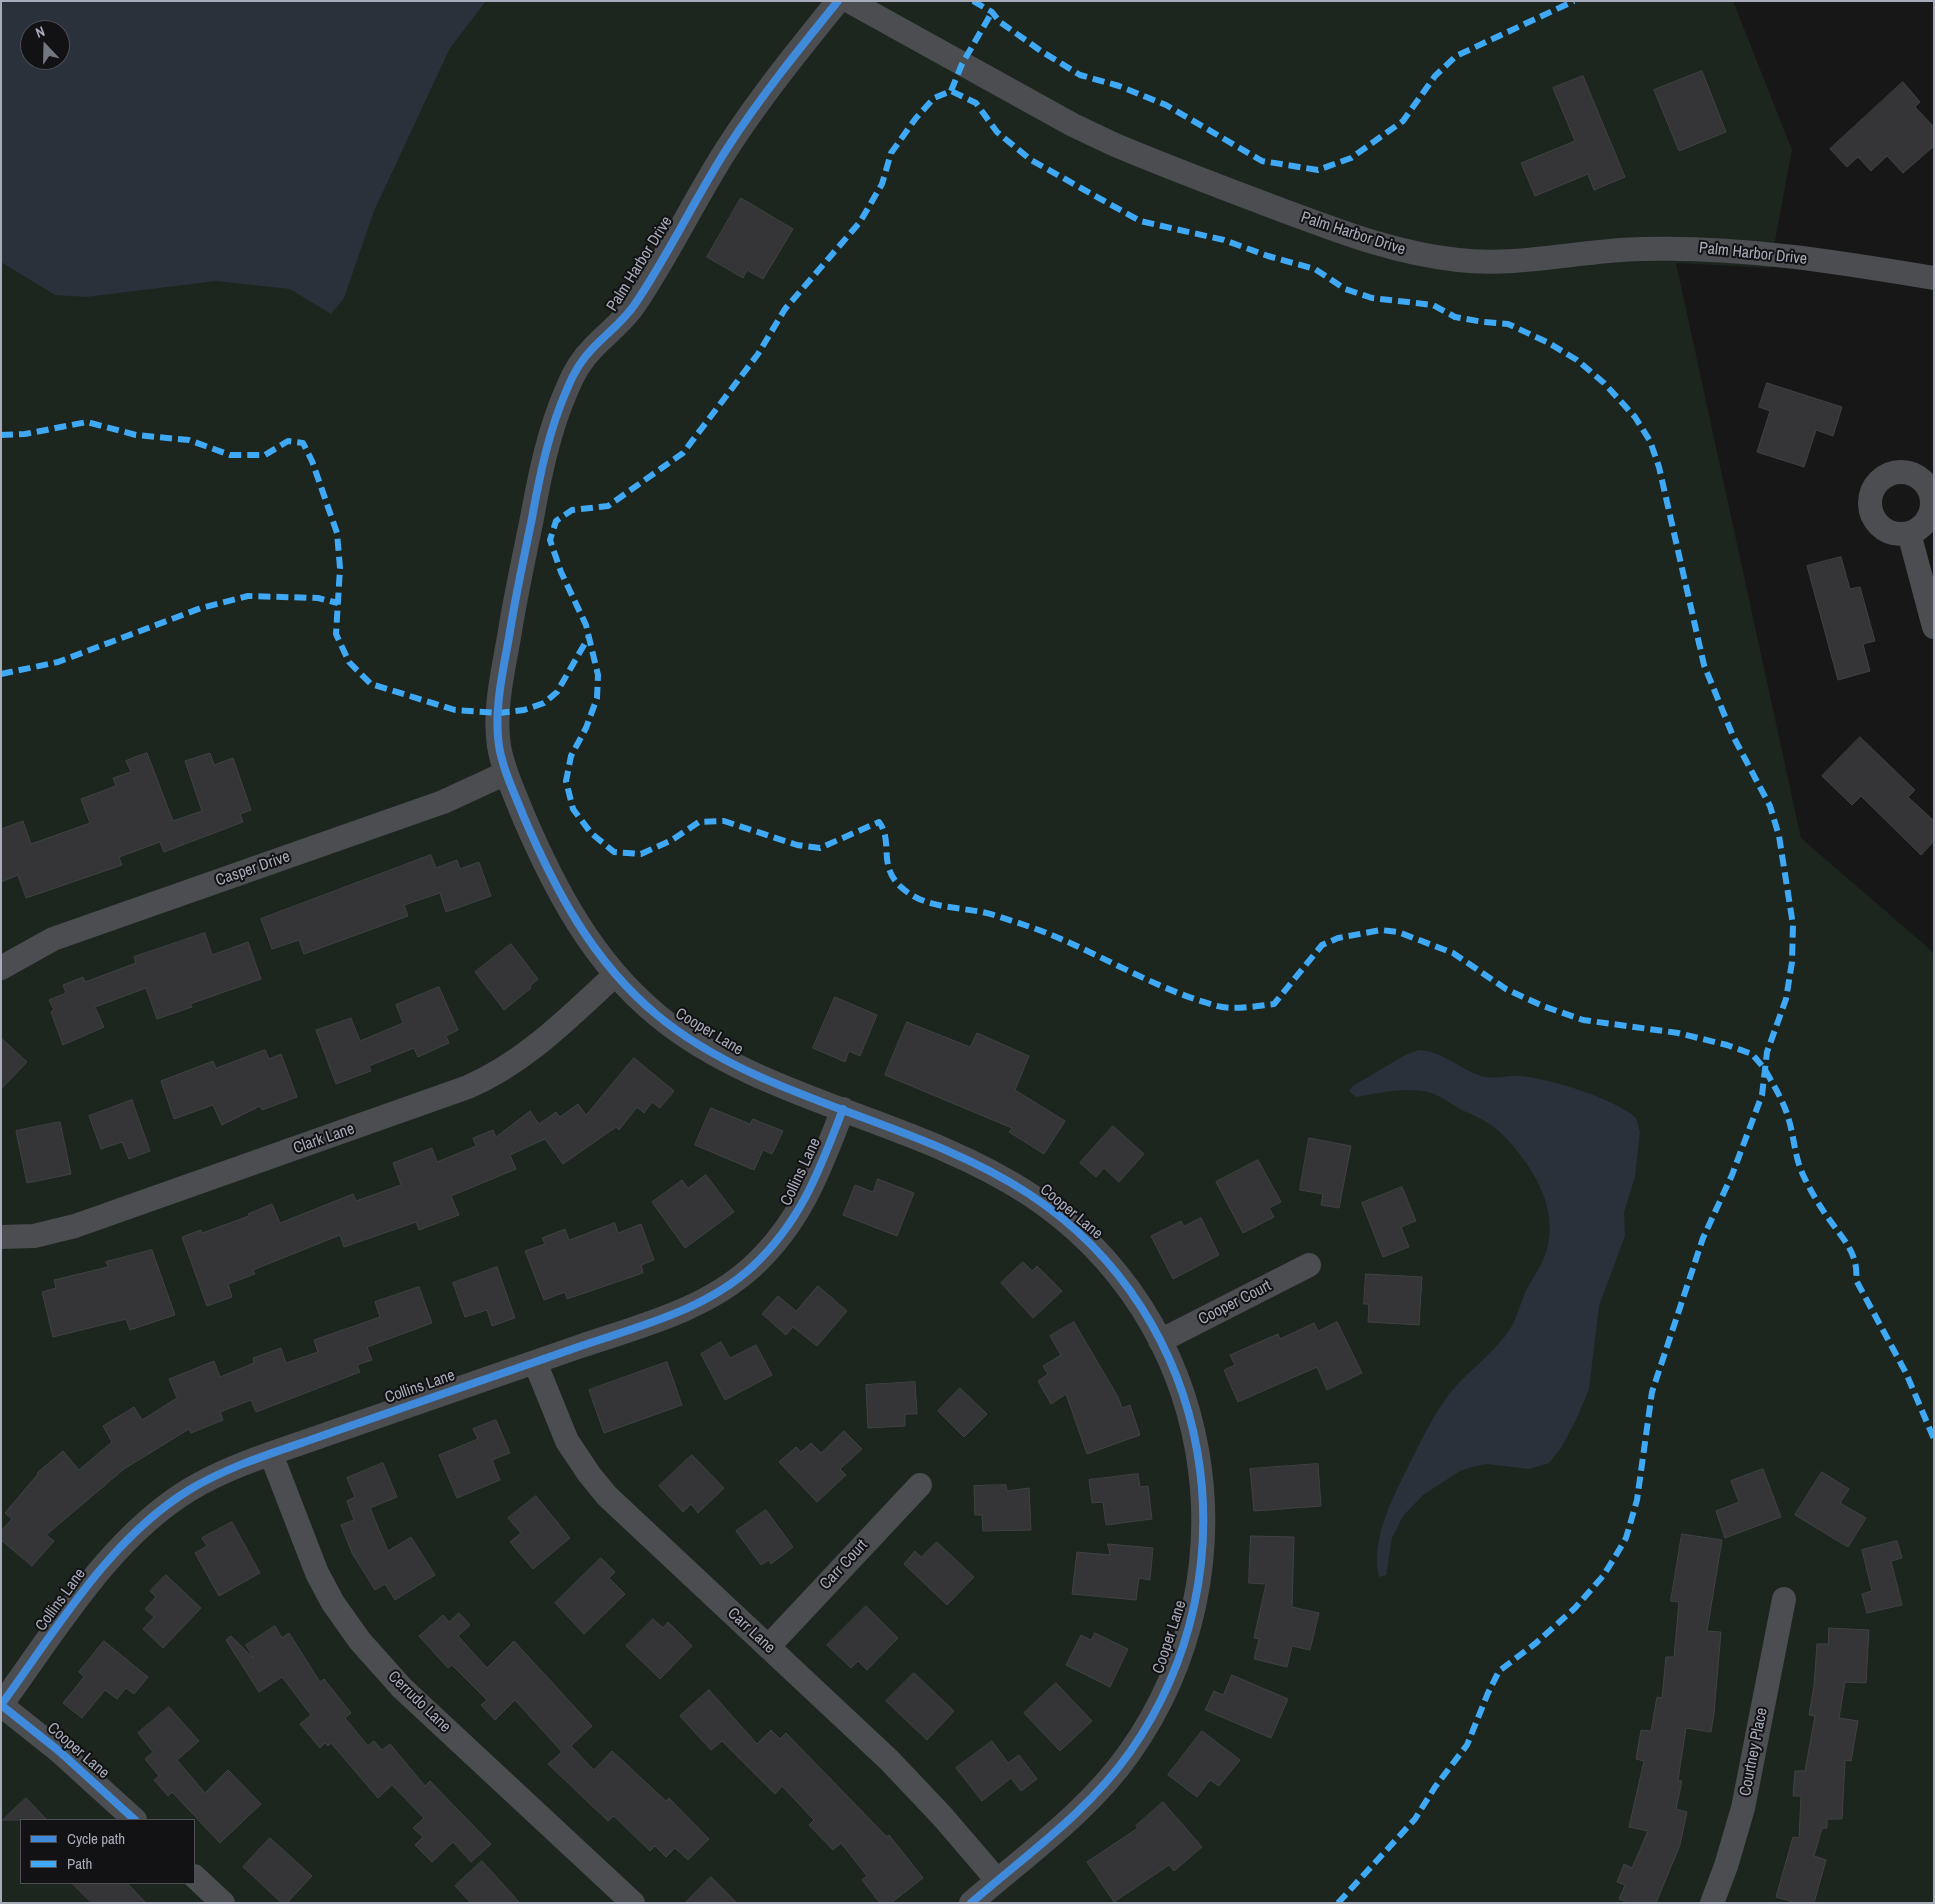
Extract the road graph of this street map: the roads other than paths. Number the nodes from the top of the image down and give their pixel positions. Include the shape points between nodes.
1 (838, 1) edge
2 (849, 1) edge
3 (1934, 278) edge
4 (1909, 533) dead end
5 (1934, 627) edge
6 (506, 773) junction
7 (1, 968) edge
8 (615, 975) junction
9 (842, 1109) junction
10 (1, 1237) edge
11 (1309, 1265) dead end
12 (1160, 1341) junction
13 (535, 1362) junction
14 (271, 1454) junction
15 (920, 1485) dead end
16 (1784, 1599) dead end
17 (768, 1647) junction
18 (1, 1705) edge
19 (134, 1819) edge
20 (195, 1877) edge
21 (997, 1880) junction
22 (223, 1903) edge
23 (633, 1903) edge
24 (971, 1903) edge
25 (1712, 1903) edge

1 - 6 street, Palm Harbor Drive via 768,90 728,148 637,302 586,357 566,390 544,456 502,679 498,734
2 - 3 street, Palm Harbor Drive via 1113,144 1384,247 1444,259 1484,262 1640,249 1702,248
4 - 5 street
6 - 7 street, Casper Drive via 433,805 53,939
6 - 8 street, Cooper Lane via 557,888 591,945
8 - 9 street, Cooper Lane via 656,1014 710,1052 759,1076
8 - 10 street, Clark Lane via 524,1056 487,1079 75,1226 34,1236
9 - 12 street, Cooper Lane via 969,1161 1009,1182 1049,1209 1110,1266
9 - 13 street, Collins Lane via 818,1175 801,1208 767,1252 739,1278 681,1312
11 - 12 street, Cooper Court
12 - 21 street, Cooper Lane via 1185,1398 1203,1486 1202,1568 1188,1633 1166,1690 1127,1757 1089,1800
13 - 14 street, Collins Lane
13 - 17 street, Carr Lane via 562,1431 593,1479 616,1505
14 - 18 street, Collins Lane via 198,1485 134,1532 101,1569
14 - 23 street, Cerrudo Lane via 317,1573 333,1603 360,1641 402,1688
15 - 17 street, Carr Court
16 - 25 street, Courtney Place via 1743,1808
17 - 21 street, Carr Lane via 889,1760
18 - 19 street, Cooper Lane via 59,1751
20 - 22 street
21 - 24 street, Cooper Lane

